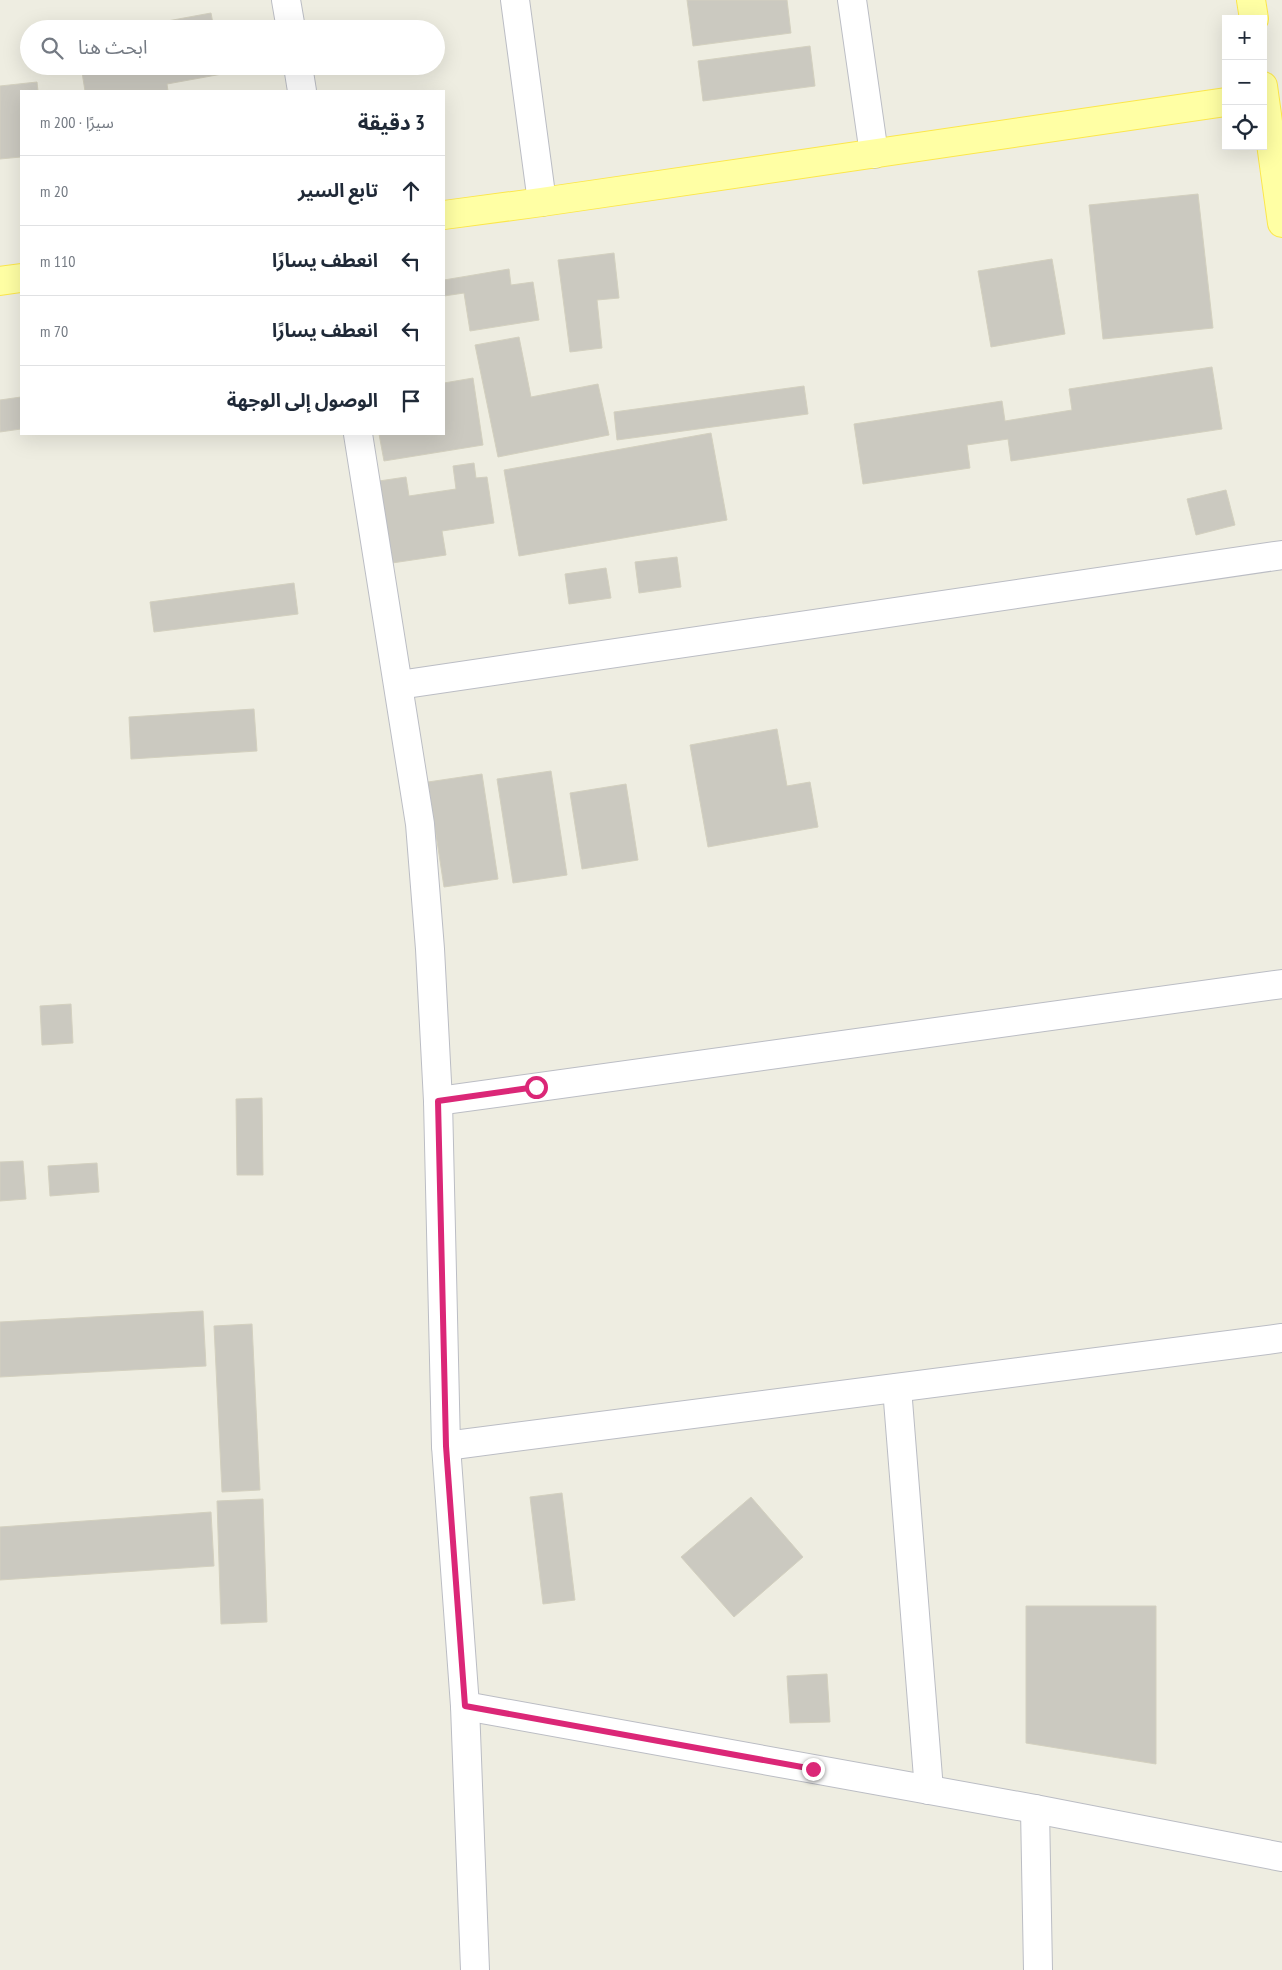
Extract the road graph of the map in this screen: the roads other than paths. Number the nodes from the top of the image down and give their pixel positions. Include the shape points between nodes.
1 (286, 0) edge
2 (515, 0) edge
3 (852, 0) edge
4 (1251, 0) edge
5 (1253, 15) edge
6 (289, 20) edge
7 (299, 75) edge
8 (302, 90) edge
9 (1222, 103) edge
10 (1267, 104) edge
11 (1276, 135) edge
12 (874, 154) junction
13 (542, 202) junction
14 (445, 215) edge
15 (1282, 223) edge
16 (20, 278) edge
17 (0, 281) edge
18 (358, 435) edge
19 (1282, 555) edge
20 (400, 685) junction
21 (1282, 984) edge
22 (438, 1101) junction
23 (1282, 1338) edge
24 (897, 1388) junction
25 (446, 1446) junction
26 (465, 1706) junction
27 (929, 1790) junction
28 (1035, 1809) junction
29 (1282, 1857) edge
30 (474, 1970) edge
31 (1038, 1970) edge

1 - 6 street
2 - 13 street
3 - 12 street
4 - 5 main road
7 - 8 street
9 - 12 main road
10 - 11 main road
11 - 15 main road
12 - 13 main road
13 - 14 main road
16 - 17 main road
18 - 20 street
19 - 20 street
20 - 22 street via 420,824
21 - 22 street
22 - 25 street
23 - 24 street
24 - 25 street
24 - 27 street
25 - 26 street
26 - 27 street
26 - 30 street
27 - 28 street
28 - 29 street
28 - 31 street

